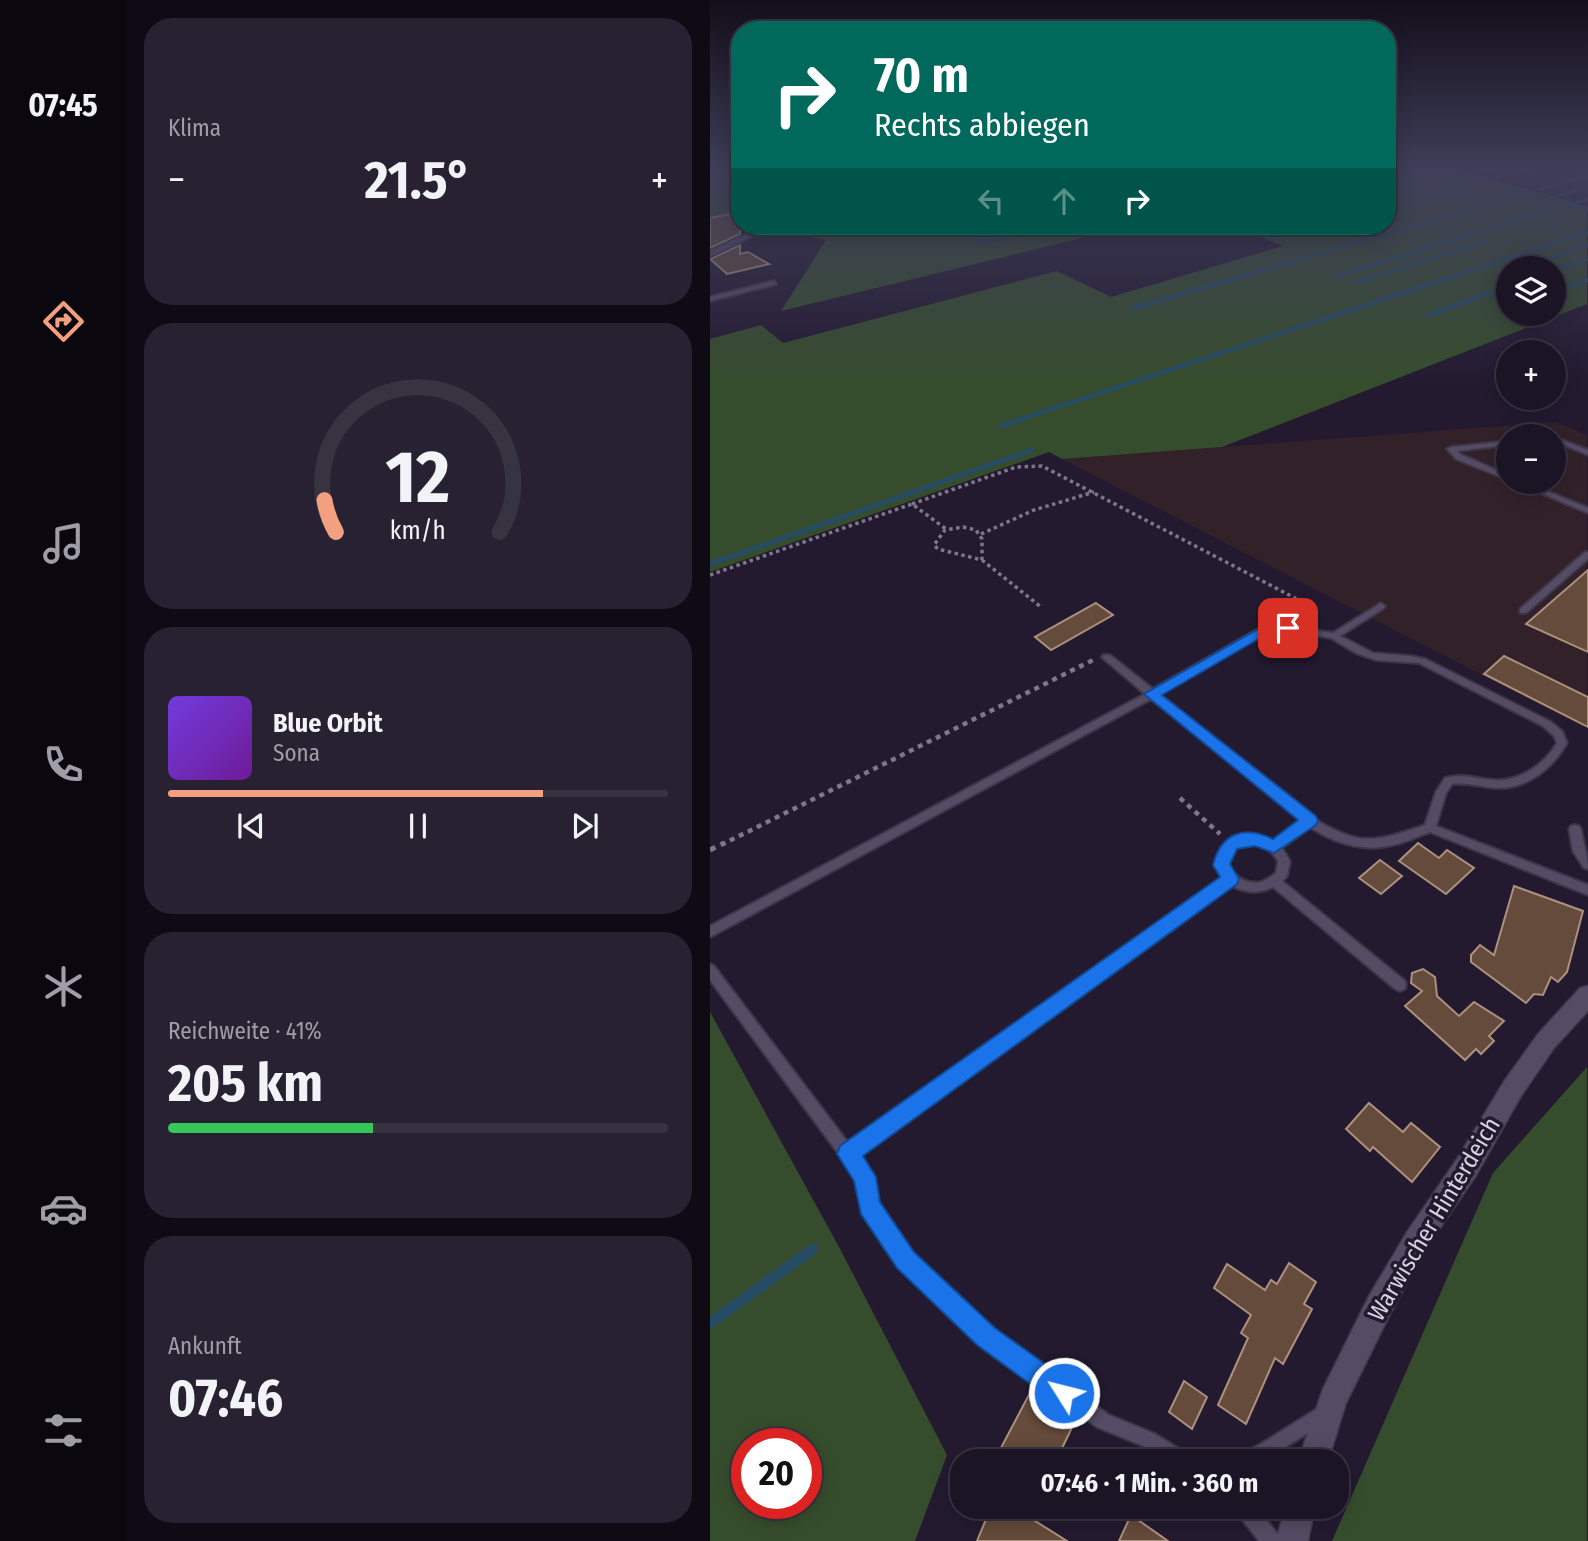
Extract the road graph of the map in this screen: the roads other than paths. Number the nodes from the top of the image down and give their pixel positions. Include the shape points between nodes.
1 (740, 240) edge
2 (710, 254) edge
3 (774, 283) dead end
4 (710, 299) edge
5 (1496, 444) edge
6 (1566, 444) edge
7 (1587, 453) edge
8 (1496, 473) edge
9 (1547, 494) edge
10 (1587, 511) edge
11 (1587, 554) edge
12 (1381, 606) dead end
13 (1523, 611) dead end
14 (1334, 636) junction
15 (1107, 657) road end
16 (1152, 694) junction
17 (1310, 821) junction
18 (1430, 828) junction
19 (1575, 829) dead end
20 (1274, 847) junction
21 (1587, 865) edge
22 (1230, 879) junction
23 (1275, 882) junction
24 (1587, 890) edge
25 (710, 932) edge
26 (710, 971) edge
27 (1400, 985) dead end
28 (1587, 995) edge
29 (848, 1154) junction
30 (1329, 1410) junction
31 (1164, 1449) edge
32 (1269, 1449) edge
33 (1317, 1449) edge
34 (1253, 1519) edge
35 (1297, 1519) edge
36 (1271, 1541) edge
37 (1292, 1541) edge

1 - 2 street
3 - 4 lane
5 - 8 lane via 1451,449
6 - 7 lane
9 - 10 lane
11 - 13 lane
12 - 14 lane
14 - 16 lane via 1272,625
14 - 18 lane via 1374,657 1422,661 1547,724 1558,734 1562,743 1558,753 1533,774 1495,784 1478,779 1449,781
15 - 16 lane
16 - 17 lane
16 - 25 lane
17 - 18 lane via 1333,836 1371,843
17 - 20 lane
18 - 24 lane
19 - 21 lane
20 - 22 lane via 1248,838 1231,844 1222,865
20 - 23 lane via 1284,869
22 - 23 lane via 1248,888
22 - 29 lane
23 - 27 lane
26 - 29 lane
28 - 30 street, Warwischer Hinterdeich via 1513,1088 1416,1241
29 - 31 lane via 865,1177 869,1206 906,1260 986,1337 1103,1421
30 - 32 lane
30 - 33 street, Warwischer Hinterdeich
34 - 36 lane
35 - 37 street

